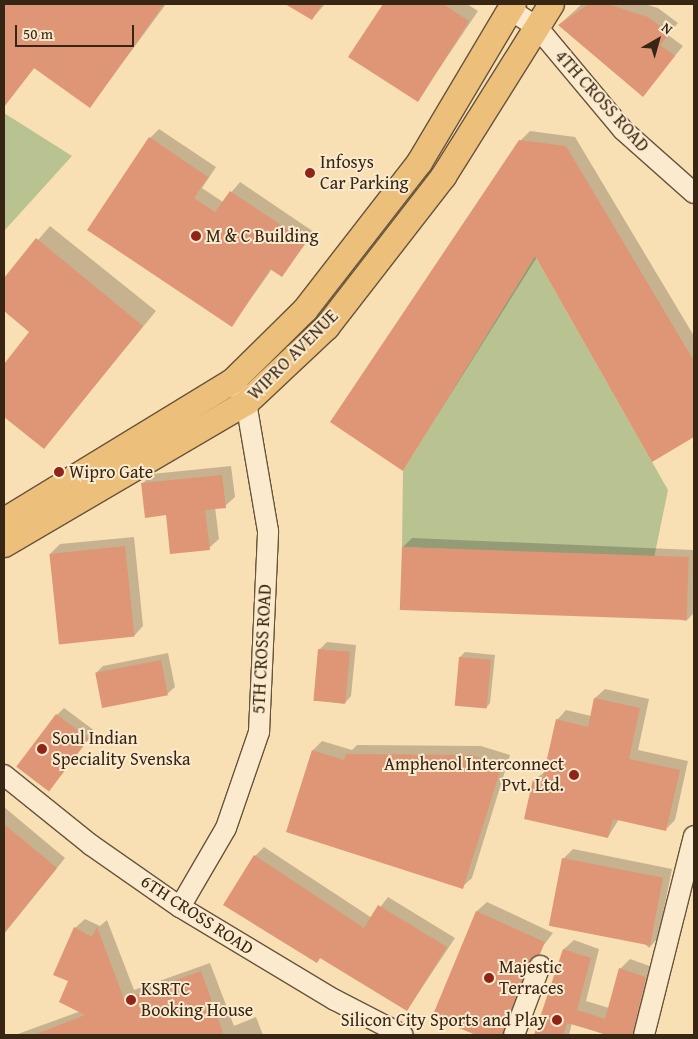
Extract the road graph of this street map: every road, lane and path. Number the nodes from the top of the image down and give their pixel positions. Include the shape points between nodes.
1 (551, 4) edge
2 (511, 6) edge
3 (537, 27) junction
4 (694, 194) edge
5 (233, 380) junction
6 (246, 402) junction
7 (4, 520) edge
8 (4, 544) edge
9 (4, 775) edge
10 (694, 836) edge
11 (180, 907) junction
12 (540, 966) dead end
13 (403, 1035) edge
14 (514, 1035) edge
15 (644, 1035) edge

1 - 3 main road, WIPRO AVENUE
2 - 3 street, 4TH CROSS ROAD
2 - 5 main road, WIPRO AVENUE via 419,162 305,309
3 - 4 street, 4TH CROSS ROAD via 623,130
3 - 6 main road, WIPRO AVENUE via 438,184 326,327
5 - 6 street, 5TH CROSS ROAD
5 - 7 main road, WIPRO AVENUE
6 - 8 main road, WIPRO AVENUE
6 - 11 street, 5TH CROSS ROAD via 268,531 259,732 226,828
9 - 11 street, 6TH CROSS ROAD via 90,845
10 - 15 street
11 - 13 street, 6TH CROSS ROAD via 335,1000
12 - 14 street

